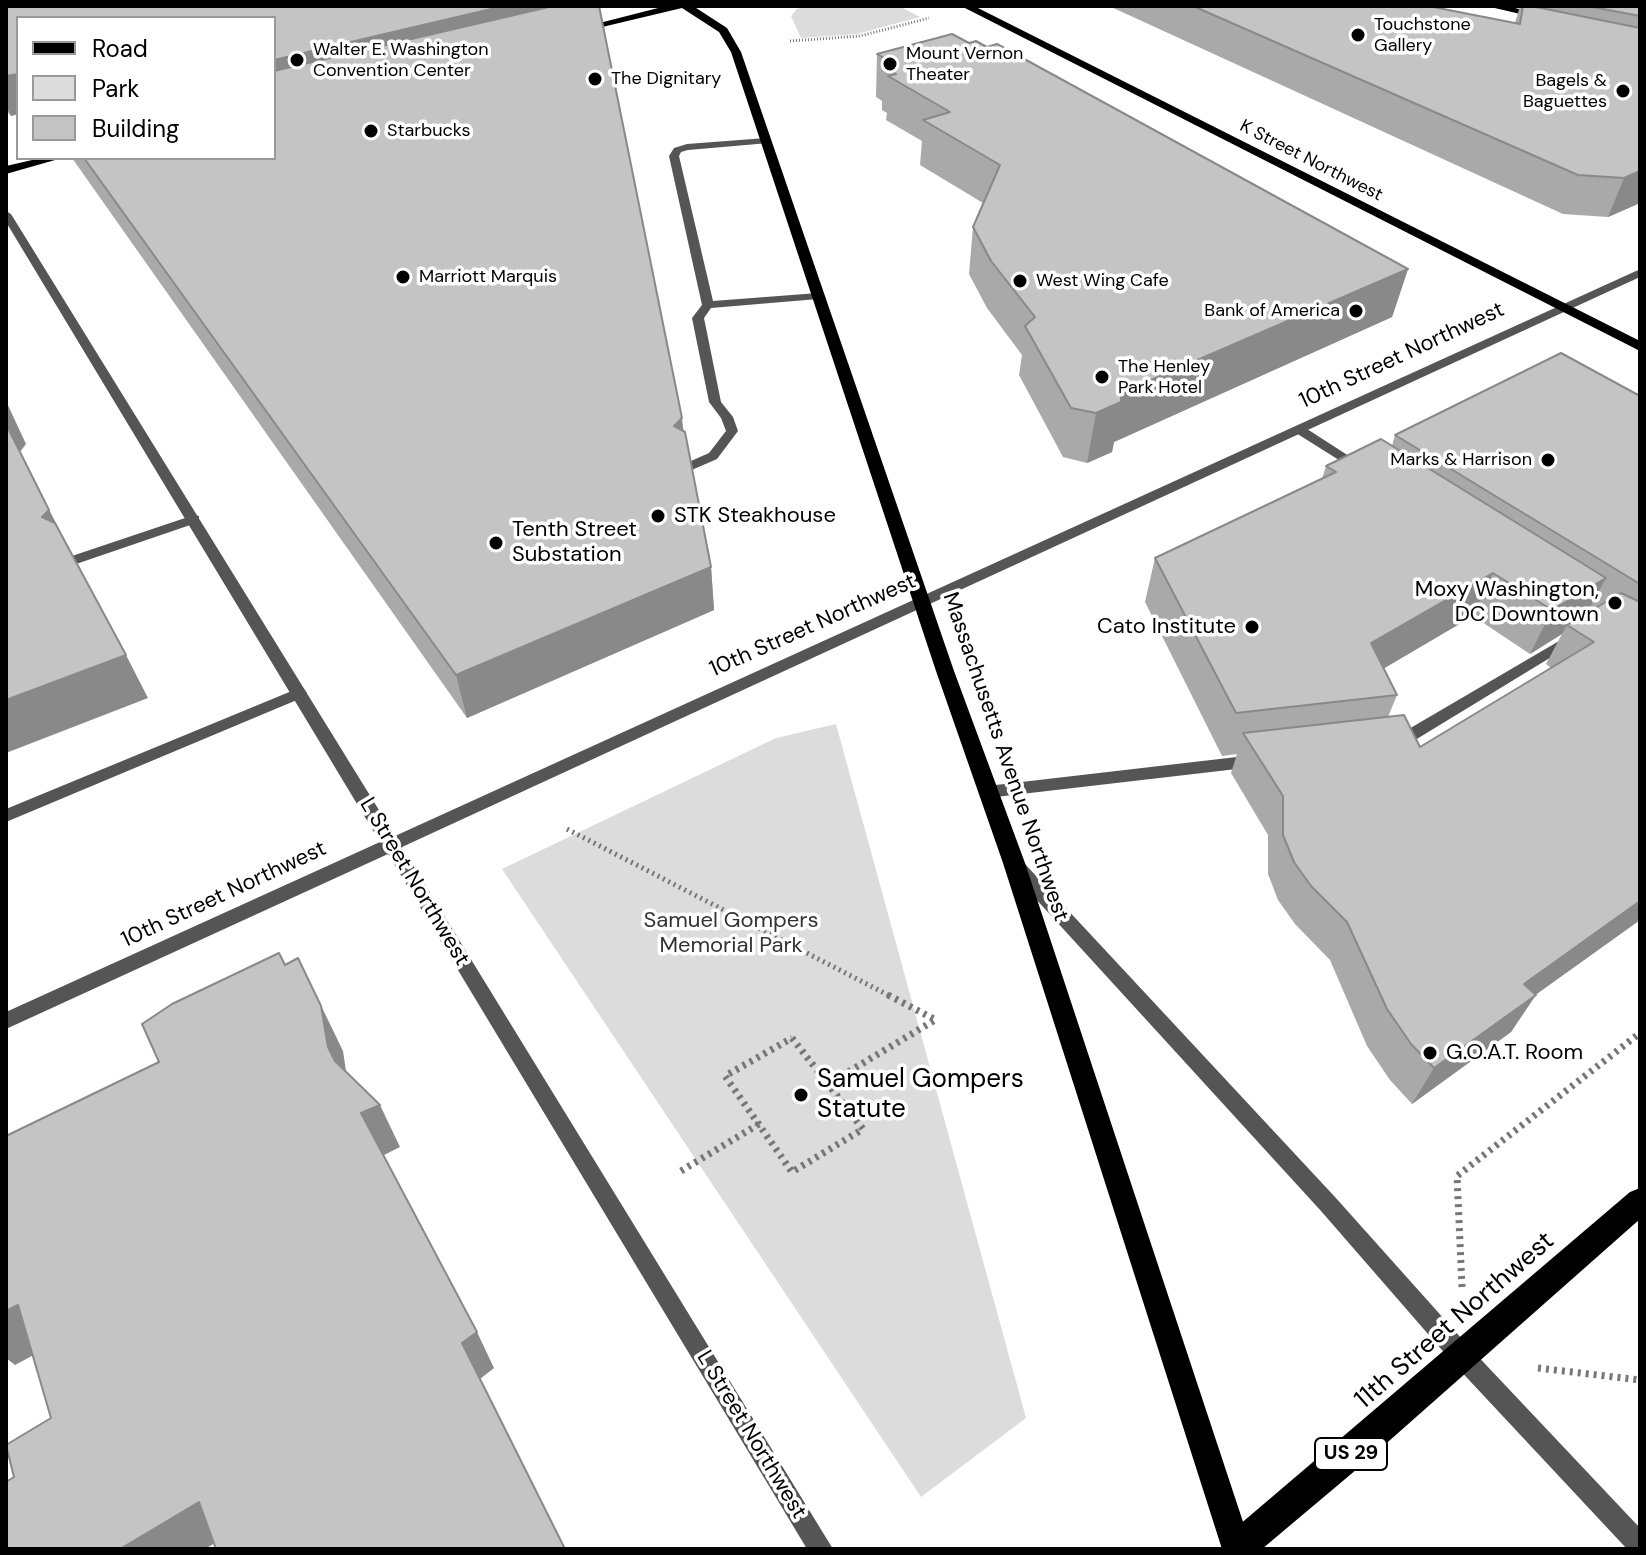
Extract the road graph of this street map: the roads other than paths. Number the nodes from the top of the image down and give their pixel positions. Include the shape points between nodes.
1 (679, 6) edge
2 (686, 6) edge
3 (966, 6) edge
4 (1491, 6) edge
5 (1550, 18) edge
6 (572, 32) edge
7 (766, 141) junction
8 (48, 160) edge
9 (6, 170) edge
10 (6, 214) edge
11 (1640, 273) edge
12 (818, 296) junction
13 (708, 305) junction
14 (1563, 309) junction
15 (1640, 347) edge
16 (1300, 430) junction
17 (687, 468) edge
18 (1371, 474) edge
19 (194, 519) junction
20 (74, 560) edge
21 (922, 603) junction
22 (1586, 630) edge
23 (299, 693) junction
24 (1383, 746) edge
25 (1277, 758) edge
26 (987, 792) junction
27 (6, 816) edge
28 (391, 845) junction
29 (1014, 863) junction
30 (6, 1021) edge
31 (1640, 1201) edge
32 (1463, 1357) junction
33 (1640, 1545) edge
34 (821, 1549) edge
35 (1237, 1549) edge

1 - 6 main road
2 - 7 main road, Massachusetts Avenue Northwest via 732,42
3 - 14 main road, K Street Northwest
4 - 5 main road
7 - 12 main road, Massachusetts Avenue Northwest
7 - 13 street via 687,147 674,156
8 - 9 main road
10 - 19 street, L Street Northwest
11 - 14 street, 10th Street Northwest
12 - 13 street
12 - 21 main road, Massachusetts Avenue Northwest
13 - 17 street via 698,318 715,402 732,431 713,456
14 - 15 main road, K Street Northwest
14 - 16 street, 10th Street Northwest
16 - 18 street
16 - 21 street, 10th Street Northwest
19 - 20 street
19 - 23 street, L Street Northwest
21 - 26 main road, Massachusetts Avenue Northwest
21 - 28 street, 10th Street Northwest
22 - 24 street via 1399,744
23 - 27 street
23 - 28 street, L Street Northwest
25 - 26 street
26 - 29 main road, Massachusetts Avenue Northwest
28 - 30 street, 10th Street Northwest
28 - 34 street, L Street Northwest
29 - 32 street
29 - 35 main road, Massachusetts Avenue Northwest
31 - 32 highway, 11th Street Northwest / US 29
32 - 33 street
32 - 35 highway, 11th Street Northwest / US 29

